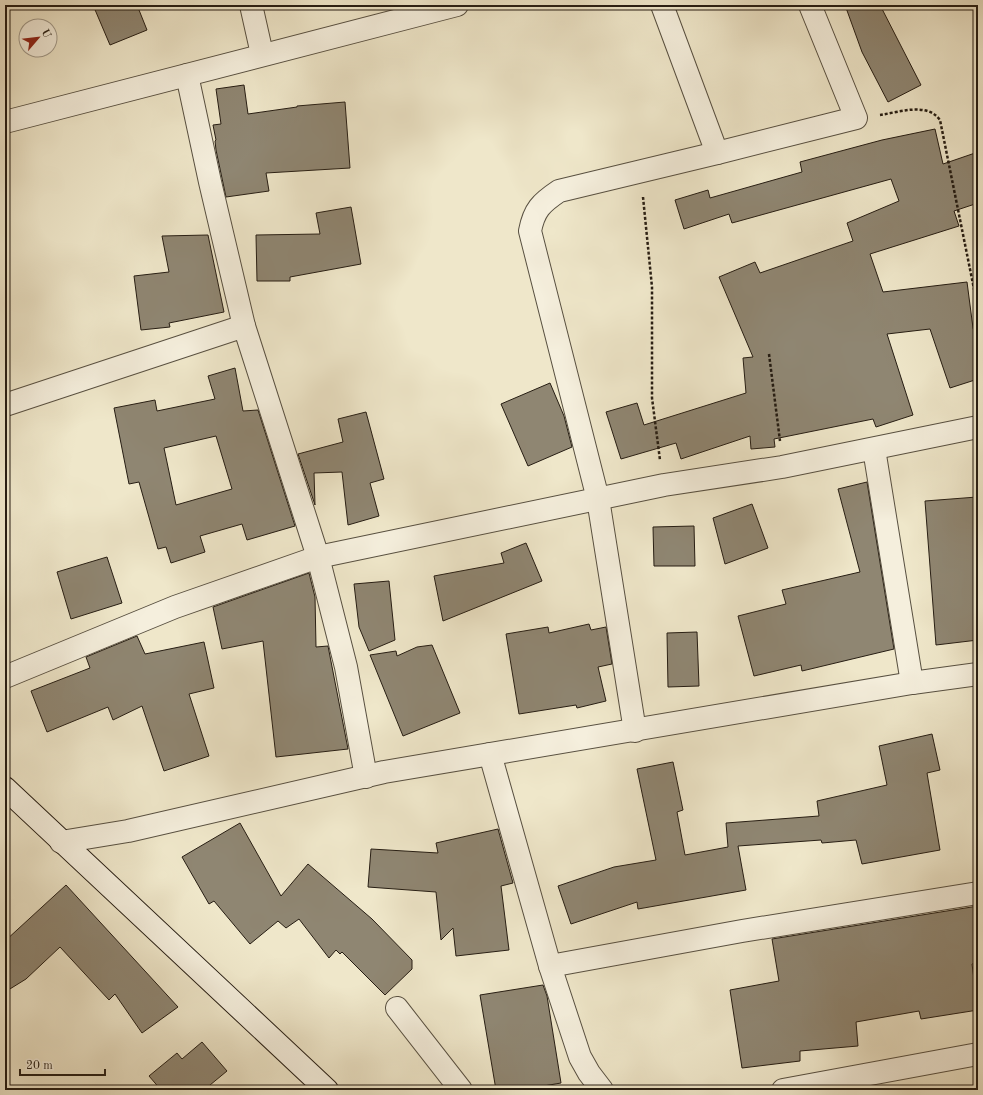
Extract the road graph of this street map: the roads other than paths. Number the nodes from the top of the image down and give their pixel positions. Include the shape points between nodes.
1 (251, 5) edge
2 (457, 5) edge
3 (662, 5) edge
4 (810, 5) edge
5 (262, 54) junction
6 (187, 75) junction
7 (5, 122) edge
8 (717, 153) junction
9 (244, 326) junction
10 (5, 405) edge
11 (978, 427) edge
12 (874, 449) junction
13 (598, 499) junction
14 (318, 557) junction
15 (978, 674) edge
16 (5, 677) edge
17 (912, 683) junction
18 (635, 731) junction
19 (490, 754) junction
20 (366, 777) junction
21 (5, 788) edge
22 (61, 842) junction
23 (978, 893) edge
24 (550, 966) junction
25 (397, 1008) dead end
26 (978, 1054) edge
27 (327, 1090) edge
28 (461, 1090) edge
29 (602, 1090) edge
30 (784, 1090) edge

1 - 5 street
2 - 5 street
3 - 8 street
4 - 8 street via 856,118
5 - 6 street
6 - 7 street
6 - 9 street
8 - 13 street via 558,191 544,201 533,216 530,231
9 - 10 street
9 - 14 street
11 - 12 street
12 - 13 street via 782,467 664,485
12 - 17 street
13 - 14 street
13 - 18 street
14 - 16 street via 175,607
14 - 20 street via 346,666
15 - 17 street
17 - 18 street
18 - 19 street
19 - 20 street
19 - 24 street
20 - 22 street via 128,831
21 - 22 street
22 - 27 street
23 - 24 street via 772,926
24 - 29 street via 580,1057 588,1073
25 - 28 street
26 - 30 street

